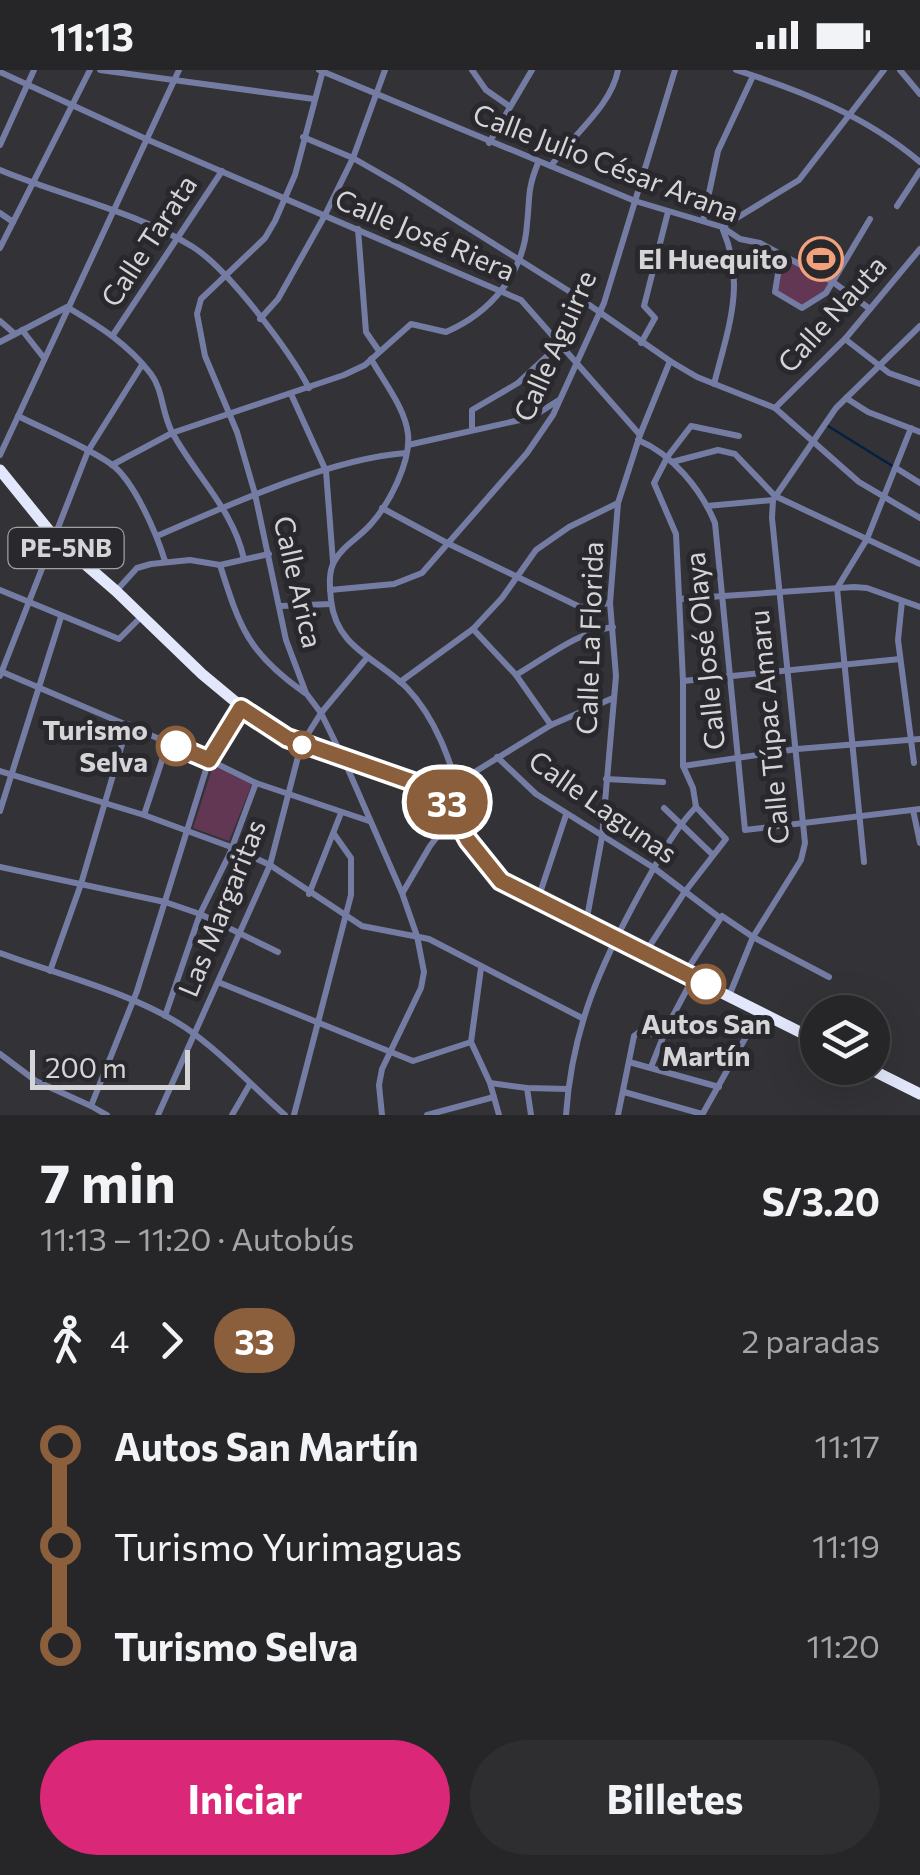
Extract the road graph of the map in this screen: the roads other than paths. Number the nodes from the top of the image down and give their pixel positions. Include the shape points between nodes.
1 (34, 70) edge
2 (90, 70) edge
3 (100, 70) edge
4 (179, 70) edge
5 (321, 70) edge
6 (386, 70) edge
7 (472, 70) edge
8 (532, 70) edge
9 (618, 70) edge
10 (675, 70) edge
11 (736, 70) edge
12 (884, 70) edge
13 (900, 70) edge
14 (0, 72) edge
15 (753, 76) junction
16 (174, 82) junction
17 (27, 84) junction
18 (375, 94) junction
19 (920, 94) edge
20 (314, 99) junction
21 (74, 106) junction
22 (509, 106) junction
23 (849, 112) junction
24 (302, 137) junction
25 (146, 139) junction
26 (489, 143) junction
27 (0, 145) edge
28 (353, 158) junction
29 (920, 162) edge
30 (538, 163) junction
31 (551, 166) junction
32 (0, 170) edge
33 (222, 171) junction
34 (920, 171) edge
35 (32, 184) junction
36 (285, 200) junction
37 (635, 201) junction
38 (897, 206) dead end
39 (110, 212) junction
40 (668, 212) junction
41 (0, 214) edge
42 (324, 217) junction
43 (870, 219) dead end
44 (13, 222) junction
45 (704, 222) junction
46 (722, 227) junction
47 (358, 229) junction
48 (177, 238) junction
49 (0, 248) edge
50 (920, 249) edge
51 (781, 255) junction
52 (517, 260) junction
53 (225, 273) junction
54 (833, 282) junction
55 (502, 290) junction
56 (67, 307) junction
57 (870, 308) junction
58 (600, 314) junction
59 (260, 319) junction
60 (0, 321) edge
61 (920, 326) edge
62 (19, 332) junction
63 (113, 335) junction
64 (910, 336) junction
65 (846, 339) junction
66 (0, 342) edge
67 (641, 343) junction
68 (560, 344) junction
69 (920, 346) edge
70 (379, 351) junction
71 (44, 358) junction
72 (371, 360) junction
73 (670, 361) junction
74 (577, 362) junction
75 (143, 365) junction
76 (878, 366) junction
77 (714, 384) junction
78 (920, 384) edge
79 (308, 388) junction
80 (291, 394) junction
81 (846, 398) junction
82 (560, 400) junction
83 (775, 408) junction
84 (229, 412) junction
85 (18, 416) junction
86 (911, 428) junction
87 (472, 430) junction
88 (920, 432) edge
89 (172, 433) junction
90 (739, 436) dead end
91 (639, 437) junction
92 (811, 442) junction
93 (407, 449) junction
94 (88, 452) junction
95 (0, 455) edge
96 (670, 459) junction
97 (112, 465) junction
98 (896, 468) junction
99 (0, 470) edge
100 (326, 471) junction
101 (920, 482) edge
102 (254, 494) junction
103 (883, 496) junction
104 (774, 498) junction
105 (618, 503) junction
106 (707, 506) junction
107 (222, 507) junction
108 (382, 508) junction
109 (920, 518) edge
110 (157, 536) junction
111 (56, 539) junction
112 (867, 539) junction
113 (448, 543) junction
114 (269, 554) junction
115 (244, 559) junction
116 (165, 561) junction
117 (333, 564) junction
118 (920, 564) edge
119 (220, 565) junction
120 (515, 576) junction
121 (837, 588) junction
122 (0, 590) edge
123 (330, 590) junction
124 (116, 591) junction
125 (780, 592) junction
126 (722, 595) junction
127 (680, 599) junction
128 (902, 601) junction
129 (610, 603) junction
130 (30, 604) junction
131 (331, 604) junction
132 (281, 606) junction
133 (920, 608) edge
134 (142, 616) junction
135 (61, 618) junction
136 (613, 628) junction
137 (472, 629) junction
138 (366, 659) junction
139 (900, 659) junction
140 (846, 666) junction
141 (790, 672) junction
142 (1, 673) edge
143 (516, 675) junction
144 (731, 677) junction
145 (683, 681) junction
146 (400, 682) junction
147 (38, 685) junction
148 (306, 693) junction
149 (613, 698) junction
150 (241, 708) junction
151 (321, 713) junction
152 (128, 724) junction
153 (551, 725) junction
154 (916, 740) edge
155 (168, 742) junction
156 (302, 744) junction
157 (853, 744) junction
158 (797, 749) junction
159 (497, 756) junction
160 (738, 756) junction
161 (209, 760) junction
162 (344, 760) junction
163 (914, 762) dead end
164 (683, 766) junction
165 (0, 771) edge
166 (11, 775) junction
167 (606, 779) junction
168 (663, 782) dead end
169 (256, 783) junction
170 (456, 785) junction
171 (289, 793) junction
172 (439, 794) junction
173 (104, 803) junction
174 (696, 807) junction
175 (664, 808) dead end
176 (916, 809) edge
177 (0, 811) edge
178 (341, 813) junction
179 (144, 815) junction
180 (454, 815) junction
181 (566, 815) junction
182 (860, 817) junction
183 (370, 821) junction
184 (682, 822) junction
185 (804, 822) junction
186 (188, 832) junction
187 (334, 834) junction
188 (602, 837) junction
189 (920, 843) edge
190 (231, 847) junction
191 (713, 855) junction
192 (864, 862) dead end
193 (484, 863) junction
194 (270, 865) junction
195 (0, 867) edge
196 (654, 868) junction
197 (81, 884) junction
198 (402, 893) junction
199 (684, 893) junction
200 (309, 894) junction
201 (538, 900) junction
202 (165, 902) junction
203 (200, 914) junction
204 (346, 916) junction
205 (721, 917) junction
206 (586, 924) junction
207 (238, 933) junction
208 (416, 936) junction
209 (753, 937) junction
210 (616, 939) junction
211 (278, 952) dead end
212 (646, 953) junction
213 (0, 954) edge
214 (480, 968) junction
215 (50, 972) junction
216 (689, 976) junction
217 (829, 977) dead end
218 (218, 982) junction
219 (729, 996) junction
220 (132, 1001) junction
221 (760, 1012) junction
222 (165, 1016) junction
223 (582, 1018) junction
224 (319, 1022) junction
225 (800, 1032) edge
226 (196, 1035) junction
227 (662, 1038) junction
228 (470, 1042) junction
229 (390, 1051) junction
230 (0, 1054) edge
231 (629, 1062) junction
232 (652, 1067) junction
233 (890, 1079) edge
234 (490, 1083) junction
235 (250, 1084) junction
236 (526, 1088) junction
237 (719, 1088) junction
238 (568, 1089) junction
239 (624, 1092) junction
240 (920, 1094) edge
241 (494, 1098) junction
242 (655, 1102) junction
243 (91, 1106) junction
244 (702, 1114) edge
245 (107, 1115) edge
246 (158, 1115) edge
247 (232, 1115) edge
248 (285, 1115) edge
249 (294, 1115) edge
250 (382, 1115) edge
251 (427, 1115) edge
252 (499, 1115) edge
253 (531, 1115) edge
254 (566, 1115) edge
255 (618, 1115) edge
256 (651, 1115) edge

1 - 17 street
2 - 21 street
3 - 16 street
4 - 16 street
5 - 18 street, Calle Julio César Arana
5 - 20 street, Calle Arica
6 - 18 street
7 - 22 street
8 - 22 street
9 - 31 street via 605,102
10 - 37 street, Calle Aguirre
11 - 15 street
12 - 23 street
13 - 19 street
14 - 17 street, Calle José Riera
15 - 23 street
15 - 45 street via 718,151
16 - 20 street
16 - 25 street
17 - 21 street, Calle José Riera
17 - 27 street
18 - 26 street, Calle Julio César Arana
18 - 28 street
20 - 24 street, Calle Arica
21 - 25 street, Calle José Riera
21 - 35 street
22 - 26 street
23 - 29 street
23 - 46 street via 799,180
24 - 28 street
24 - 36 street, Calle Arica
25 - 33 street, Calle José Riera
25 - 39 street
26 - 30 street, Calle Julio César Arana
28 - 42 street
28 - 52 street
30 - 31 street, Calle Julio César Arana
30 - 52 street
31 - 37 street, Calle Julio César Arana
32 - 35 street
33 - 36 street, Calle José Riera
33 - 48 street, Calle Tarata
34 - 38 street
35 - 39 street
35 - 44 street
36 - 42 street, Calle José Riera
36 - 53 street, Calle Arica via 265,238
37 - 40 street, Calle Julio César Arana
37 - 58 street, Calle Aguirre
39 - 48 street
39 - 56 street
40 - 45 street, Calle Julio César Arana
40 - 67 street via 644,306 655,318
41 - 44 street
42 - 47 street, Calle José Riera
42 - 59 street
43 - 54 street
44 - 49 street
45 - 46 street, Calle Julio César Arana
46 - 51 street, Calle Julio César Arana
46 - 77 street via 733,252 735,288
47 - 55 street, Calle José Riera
47 - 70 street via 366,332
48 - 53 street
48 - 63 street, Calle Tarata
50 - 57 street, Calle Nauta
51 - 54 street, Calle Julio César Arana
51 - 54 street via 775,292 802,308
52 - 55 street
52 - 58 street
53 - 59 street
53 - 84 street, Calle Arica via 196,314
54 - 57 street, Calle Julio César Arana
55 - 68 street, Calle José Riera via 530,308
55 - 70 street via 488,308 452,330 410,324
56 - 62 street
56 - 63 street
56 - 71 street
57 - 65 street, Calle Nauta
58 - 67 street
58 - 74 street, Calle Aguirre
59 - 79 street
60 - 62 street
61 - 64 street
62 - 66 street
62 - 71 street
63 - 75 street
64 - 69 street
64 - 76 street
65 - 76 street
65 - 83 street, Calle Nauta
67 - 73 street
68 - 74 street, Calle José Riera
68 - 87 street via 518,383 472,410
70 - 72 street
71 - 85 street
72 - 79 street
72 - 93 street via 401,414
73 - 77 street
73 - 91 street, Calle La Florida
74 - 82 street, Calle Aguirre
74 - 91 street, Calle José Riera
75 - 89 street via 154,378
75 - 94 street
76 - 78 street
76 - 81 street
77 - 83 street
79 - 80 street
80 - 84 street
80 - 100 street
81 - 86 street
81 - 92 street
82 - 87 street via 520,420
82 - 113 street, Calle Aguirre via 541,436
83 - 92 street
84 - 89 street
84 - 102 street, Calle Arica
85 - 94 street
85 - 95 street
86 - 88 street
86 - 98 street
87 - 93 street
89 - 97 street
89 - 107 street
90 - 96 street via 691,426
91 - 96 street, Calle José Olaya
91 - 105 street, Calle La Florida
92 - 103 street
92 - 104 street
93 - 100 street
93 - 108 street
94 - 97 street
94 - 111 street
96 - 104 street via 728,451
96 - 106 street, Calle José Olaya
96 - 127 street via 654,483 674,524
97 - 110 street
98 - 101 street
98 - 103 street
99 - 111 highway, PE-5NB
100 - 102 street
100 - 117 street
102 - 107 street
102 - 114 street, Calle Arica
103 - 109 street
103 - 112 street
104 - 106 street
104 - 112 street
104 - 125 street, Calle Túpac Amaru
105 - 120 street via 552,538
105 - 129 street, Calle La Florida
106 - 126 street, Calle José Olaya via 715,523
107 - 110 street
107 - 115 street
108 - 113 street
108 - 117 street
110 - 116 street
111 - 124 highway, PE-5NB
111 - 130 street
112 - 118 street
112 - 121 street
113 - 120 street
113 - 123 street, Calle Aguirre via 412,578
114 - 115 street
114 - 132 street, Calle Arica
115 - 119 street
116 - 119 street
116 - 124 street via 137,568
117 - 123 street
119 - 148 street via 248,641
120 - 129 street via 580,607
120 - 137 street
121 - 125 street
121 - 128 street via 867,588
121 - 140 street
122 - 130 street
123 - 131 street
124 - 134 highway, PE-5NB
125 - 126 street
125 - 141 street, Calle Túpac Amaru
126 - 127 street
126 - 144 street, Calle José Olaya
127 - 145 street
128 - 133 street
128 - 139 street
129 - 136 street, Calle La Florida
130 - 135 street
130 - 142 street
131 - 132 street
131 - 138 street via 340,632
132 - 148 street, Calle Arica
134 - 135 street via 120,639
134 - 150 highway, PE-5NB
135 - 147 street
136 - 143 street via 576,639
136 - 149 street, Calle La Florida
137 - 143 street
137 - 146 street
138 - 146 street
138 - 151 street, Las Margaritas
139 - 140 street
139 - 154 street
140 - 141 street
140 - 157 street
141 - 144 street
141 - 158 street, Calle Túpac Amaru
142 - 147 street
143 - 153 street
144 - 145 street
144 - 160 street, Calle José Olaya
145 - 164 street
146 - 170 street via 434,723
147 - 152 street
147 - 166 street
148 - 151 street, Calle Arica
149 - 153 street
149 - 167 street, Calle La Florida
150 - 156 highway, PE-5NB
150 - 161 street
151 - 156 street, Las Margaritas
151 - 162 street, Calle Arica
152 - 155 street
152 - 173 street
153 - 159 street
154 - 157 street
154 - 163 street
155 - 161 street
155 - 179 street
156 - 162 highway, PE-5NB
156 - 171 street, Las Margaritas
157 - 158 street
157 - 182 street
158 - 160 street
158 - 185 street, Calle Túpac Amaru
159 - 170 street
159 - 181 street, Calle Lagunas
160 - 164 street
160 - 185 street, Calle José Olaya via 745,830
161 - 169 street
161 - 186 street
162 - 172 highway, PE-5NB
162 - 183 street, Calle Arica
164 - 174 street
165 - 166 street
166 - 173 street
166 - 177 street
167 - 168 street
167 - 188 street, Calle La Florida
169 - 171 street
169 - 190 street
170 - 172 street
170 - 193 street
171 - 178 street
171 - 194 street, Las Margaritas
172 - 180 highway
173 - 179 street
173 - 197 street
174 - 184 street
174 - 191 street via 726,839
175 - 184 street
176 - 182 street
176 - 189 street
178 - 183 street
178 - 187 street
179 - 186 street
180 - 193 highway
180 - 198 street
181 - 188 street, Calle Lagunas
181 - 201 street
182 - 185 street
182 - 192 street
183 - 198 street, Calle Arica
184 - 191 street
184 - 196 street
185 - 209 street, Calle Túpac Amaru via 804,852
186 - 190 street
186 - 202 street
187 - 200 street
187 - 204 street via 353,866
188 - 196 street, Calle Lagunas
188 - 206 street, Calle La Florida
190 - 194 street
190 - 203 street
191 - 199 street
193 - 201 highway via 510,887
194 - 200 street
194 - 207 street, Las Margaritas
195 - 197 street
196 - 199 street, Calle Lagunas
196 - 210 street
197 - 202 street
197 - 215 street
198 - 208 street, Calle Arica
199 - 205 street, Calle Lagunas
199 - 212 street
200 - 204 street
201 - 206 highway
202 - 203 street
202 - 220 street
203 - 207 street
203 - 222 street
204 - 208 street via 362,926
204 - 224 street
205 - 209 street
205 - 216 street
206 - 210 highway
207 - 211 street
207 - 218 street, Las Margaritas
208 - 214 street
208 - 229 street, Calle Arica via 421,988
209 - 217 street
209 - 219 street, Calle Túpac Amaru
210 - 212 highway
210 - 223 street
212 - 216 highway
213 - 215 street
214 - 223 street
214 - 228 street
215 - 220 street
216 - 219 highway
216 - 227 street
218 - 224 street
218 - 226 street, Las Margaritas
219 - 221 highway
220 - 222 street
220 - 243 street
221 - 225 highway
221 - 237 street
222 - 226 street
223 - 238 street
224 - 229 street
224 - 249 street
226 - 235 street
226 - 246 street, Las Margaritas
227 - 231 street via 636,1034
227 - 232 street
228 - 229 street via 420,1061
228 - 234 street
229 - 250 street, Calle Arica via 379,1085
230 - 243 street via 36,1081
231 - 232 street
231 - 239 street
232 - 237 street
233 - 240 highway
234 - 236 street
234 - 241 street
235 - 247 street
235 - 248 street
236 - 238 street
236 - 253 street
237 - 244 street
238 - 254 street
239 - 242 street
239 - 255 street
241 - 251 street
241 - 252 street
242 - 244 street
242 - 256 street
243 - 245 street

